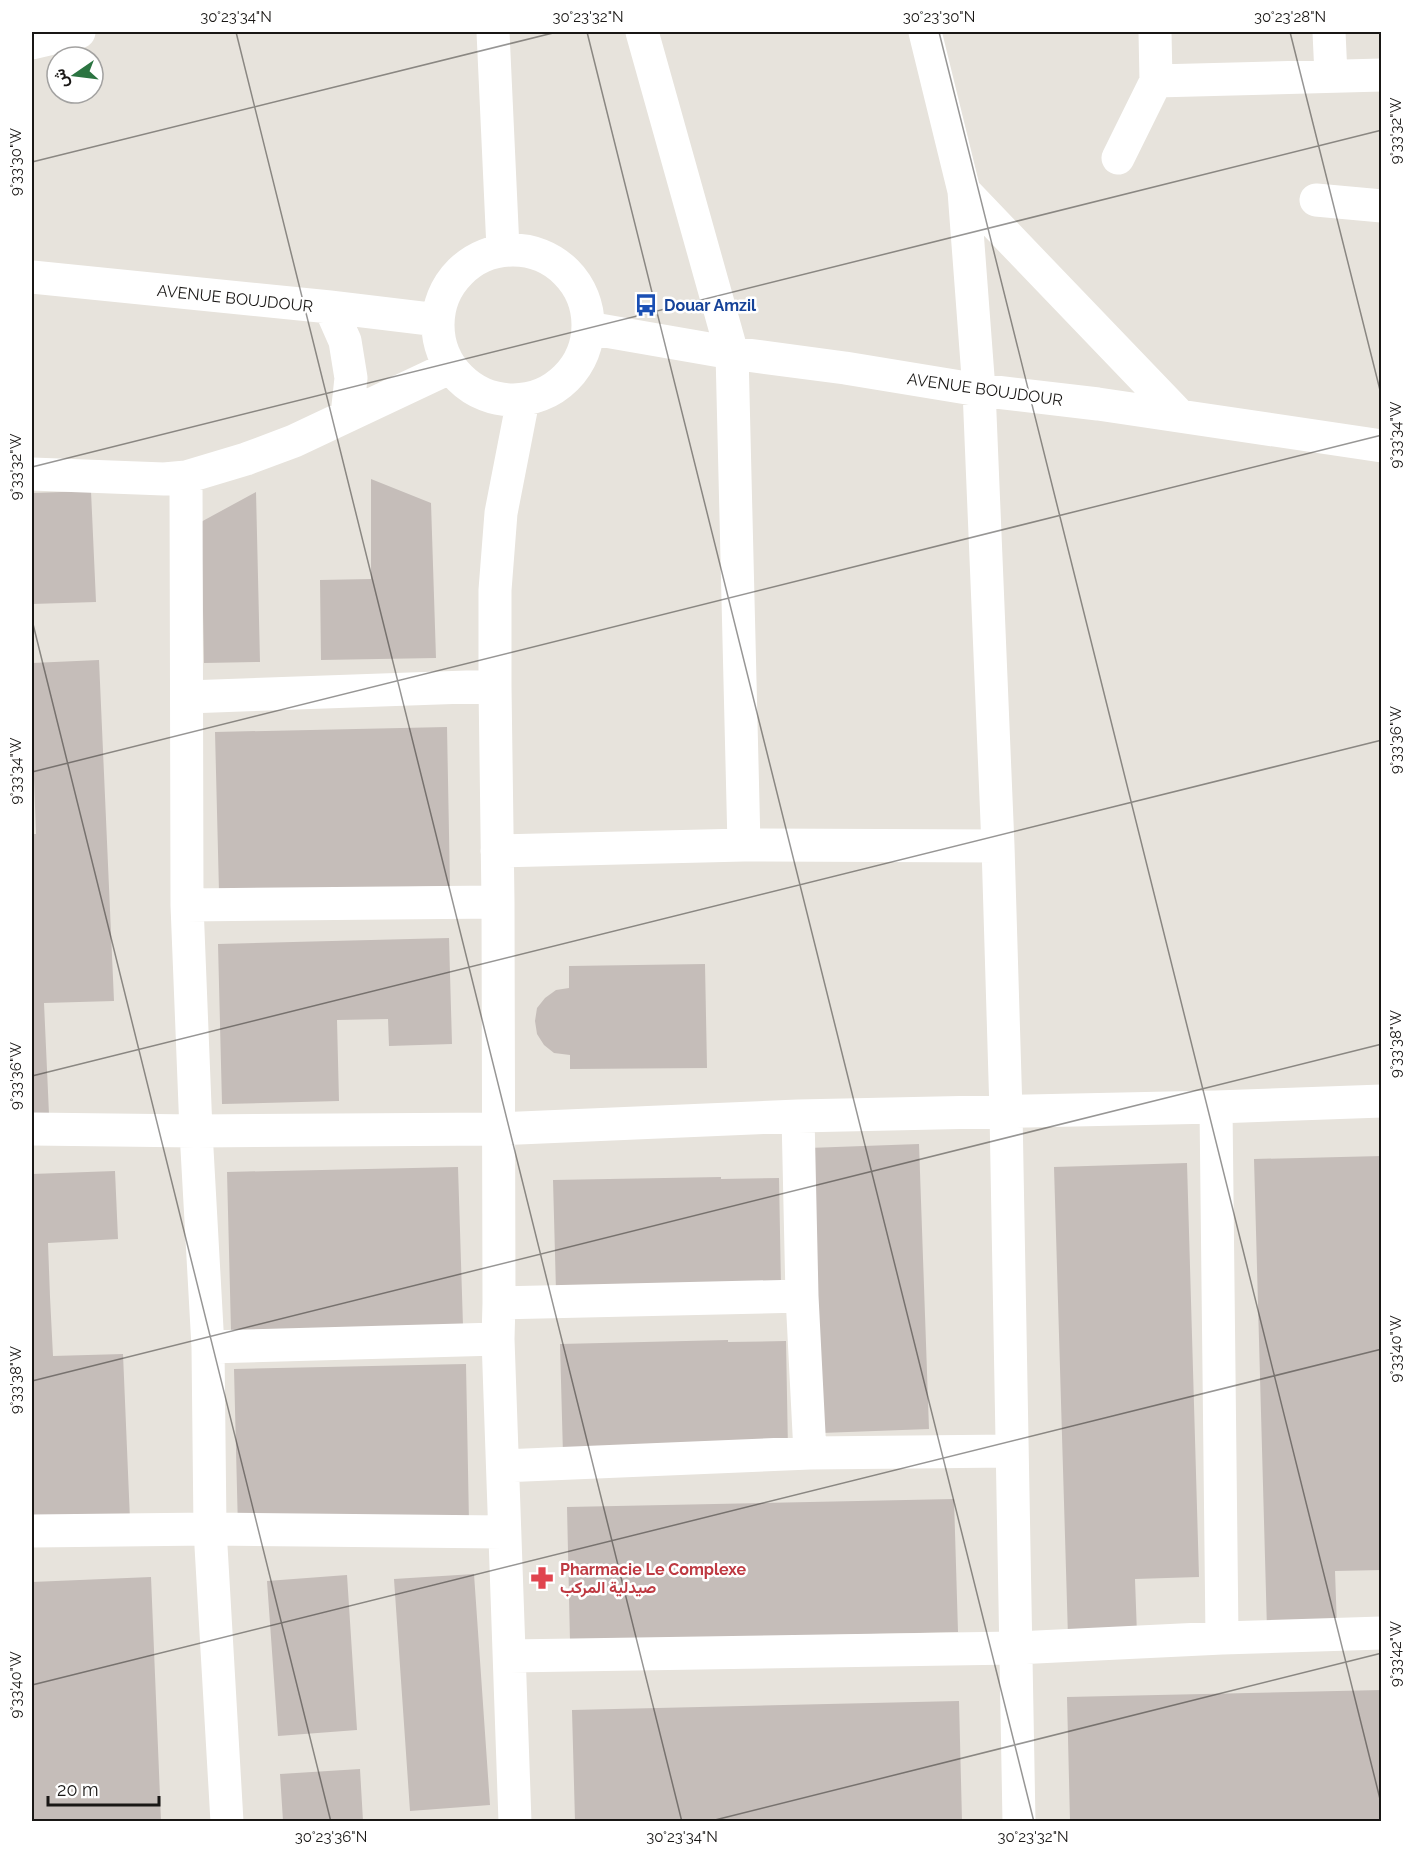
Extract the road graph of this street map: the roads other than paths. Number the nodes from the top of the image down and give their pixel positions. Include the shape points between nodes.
1 (79, 32) edge
2 (493, 32) edge
3 (642, 32) edge
4 (925, 32) edge
5 (1155, 32) edge
6 (1329, 32) edge
7 (32, 43) edge
8 (1331, 75) junction
9 (1382, 75) edge
10 (1156, 81) junction
11 (1118, 158) dead end
12 (964, 191) junction
13 (1316, 200) dead end
14 (1382, 206) edge
15 (503, 249) junction
16 (32, 277) edge
17 (330, 307) junction
18 (438, 320) junction
19 (588, 328) junction
20 (732, 353) junction
21 (451, 368) junction
22 (979, 390) junction
23 (523, 400) junction
24 (347, 415) junction
25 (1180, 416) junction
26 (1382, 446) edge
27 (32, 474) edge
28 (186, 477) junction
29 (495, 686) junction
30 (187, 698) junction
31 (744, 845) junction
32 (998, 846) junction
33 (497, 851) junction
34 (498, 902) junction
35 (187, 905) junction
36 (1382, 1101) edge
37 (1216, 1107) junction
38 (1006, 1112) junction
39 (798, 1116) junction
40 (32, 1129) edge
41 (498, 1129) junction
42 (196, 1131) junction
43 (802, 1296) junction
44 (499, 1303) junction
45 (498, 1339) junction
46 (208, 1347) junction
47 (1011, 1451) junction
48 (810, 1453) junction
49 (503, 1466) junction
50 (210, 1529) junction
51 (32, 1531) edge
52 (503, 1533) junction
53 (1382, 1633) edge
54 (1222, 1638) junction
55 (1015, 1648) junction
56 (510, 1656) junction
57 (228, 1821) edge
58 (515, 1821) edge
59 (1019, 1821) edge

1 - 7 street
2 - 15 street
3 - 20 street
4 - 12 street
5 - 10 street
6 - 8 street
8 - 9 street
8 - 10 street
10 - 11 street
12 - 22 street
12 - 25 street
13 - 14 street
15 - 18 street via 478,256 457,273 443,295
15 - 19 street via 530,250 554,261 567,273 585,302
16 - 17 street, AVENUE BOUJDOUR
17 - 18 street, AVENUE BOUJDOUR
17 - 24 street via 345,341 351,378
18 - 21 street via 440,345
19 - 20 street, AVENUE BOUJDOUR
19 - 23 street via 585,349 575,368 561,383
20 - 22 street, AVENUE BOUJDOUR
20 - 31 street
21 - 23 street via 470,387 495,399
21 - 24 street
22 - 25 street, AVENUE BOUJDOUR
22 - 32 street
23 - 29 street via 501,513 495,590
24 - 28 street via 246,459
25 - 26 street, AVENUE BOUJDOUR
27 - 28 street
28 - 30 street
29 - 30 street
29 - 33 street
30 - 35 street
31 - 32 street
31 - 33 street
32 - 38 street
33 - 34 street
34 - 35 street
34 - 41 street
35 - 42 street
36 - 37 street
37 - 38 street
37 - 54 street
38 - 39 street
38 - 47 street
39 - 41 street
39 - 43 street
40 - 42 street
41 - 42 street
41 - 44 street
42 - 46 street
43 - 44 street
43 - 48 street
44 - 45 street
45 - 46 street
45 - 49 street
46 - 50 street
47 - 48 street
47 - 55 street
48 - 49 street
49 - 52 street
50 - 51 street
50 - 52 street
50 - 57 street
52 - 56 street
53 - 54 street
54 - 55 street
55 - 56 street
55 - 59 street
56 - 58 street

